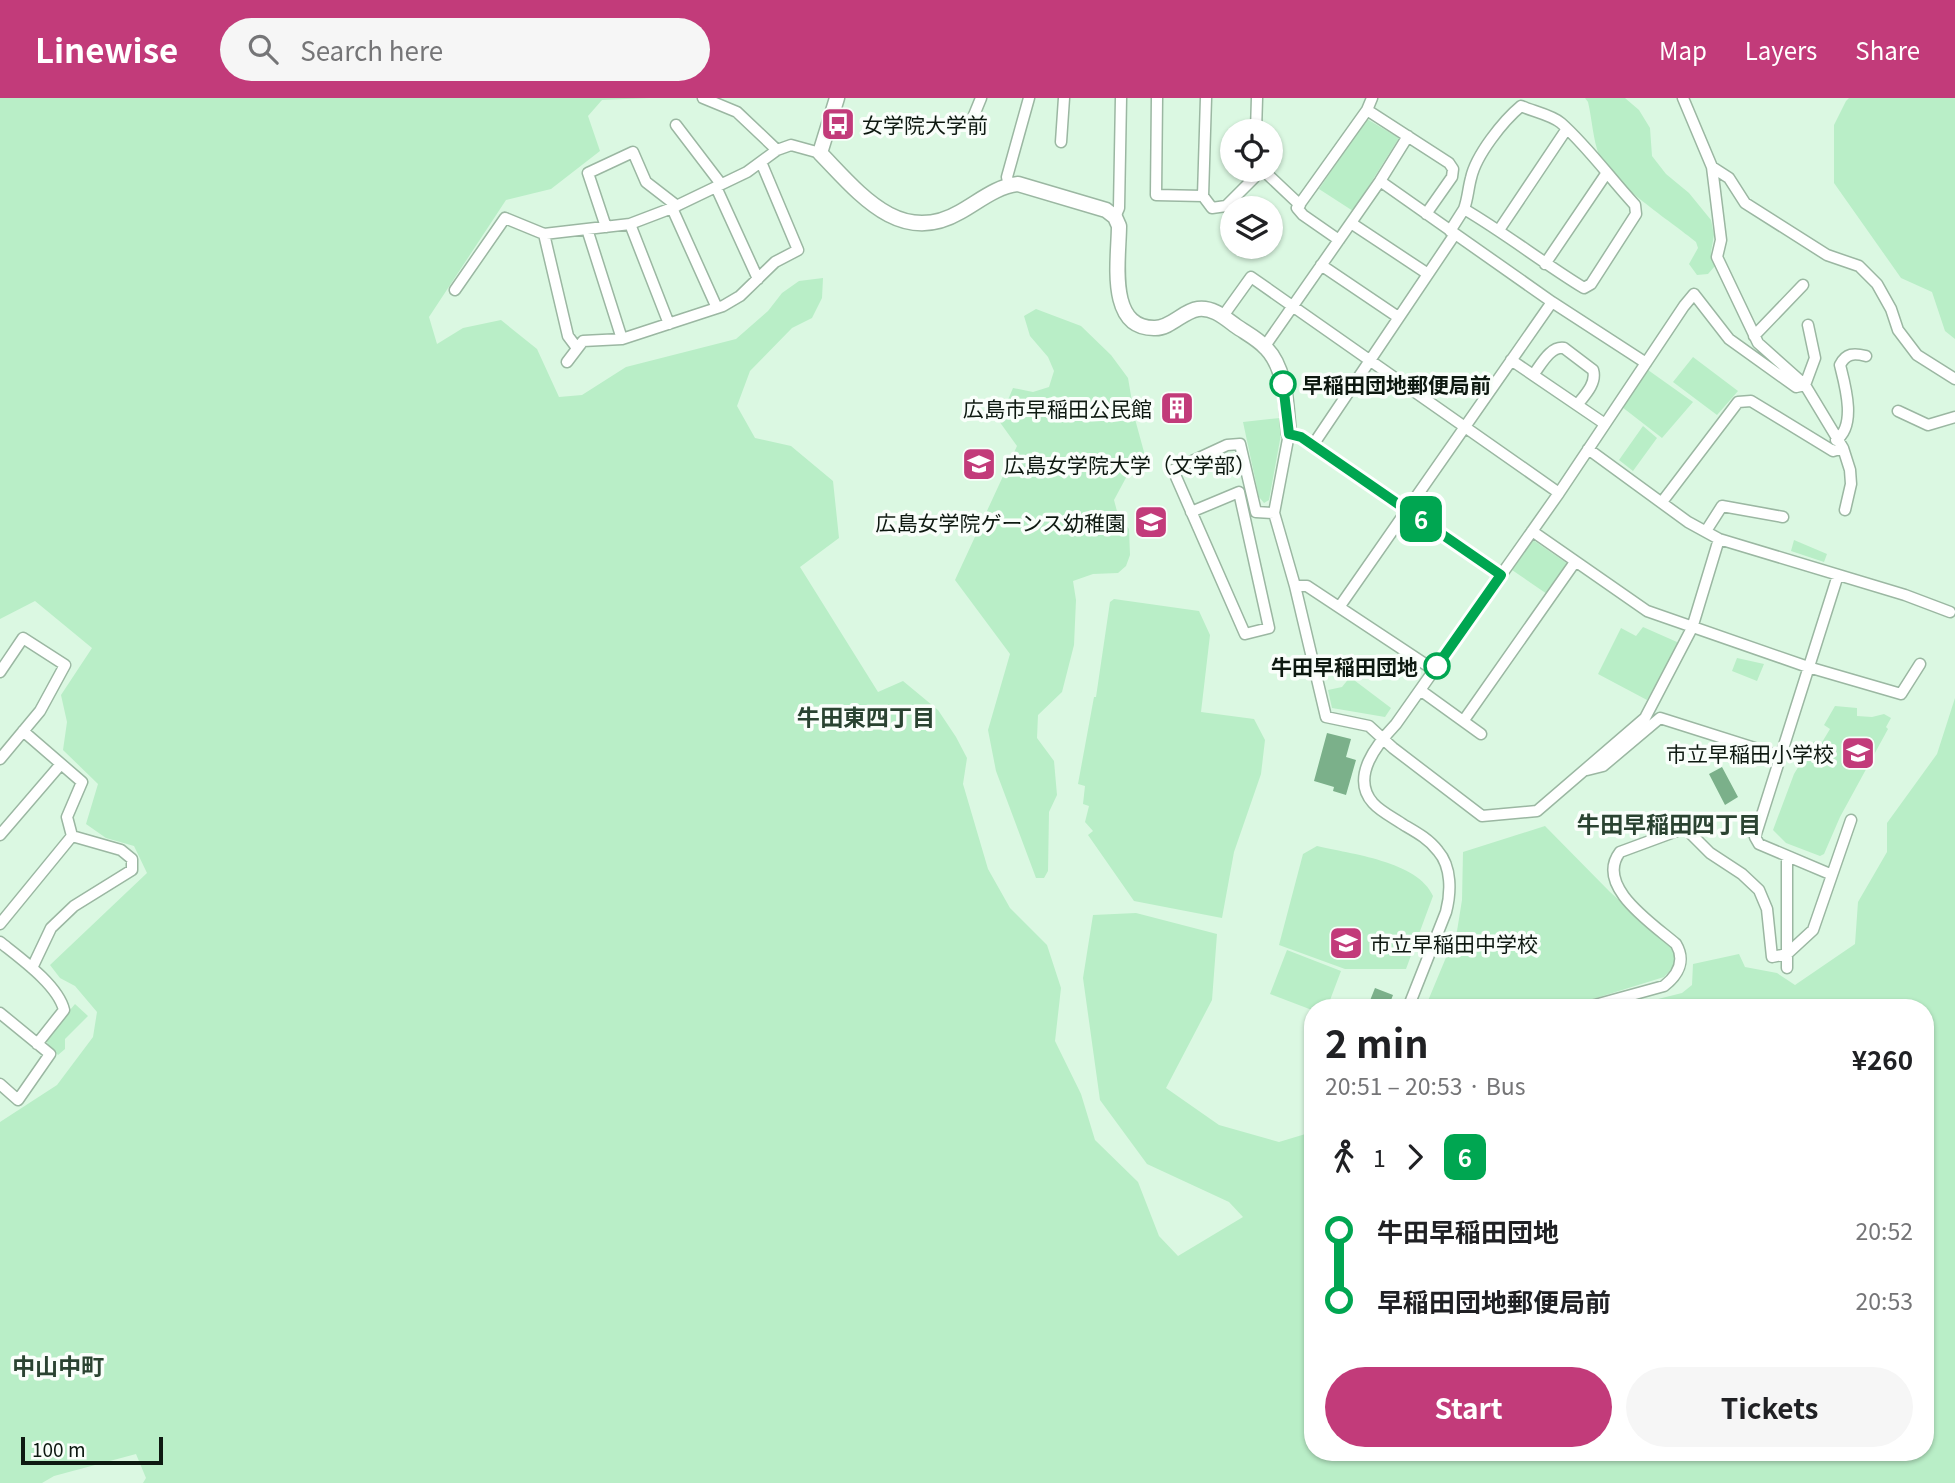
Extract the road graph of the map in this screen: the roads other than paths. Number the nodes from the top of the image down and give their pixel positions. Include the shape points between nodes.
1 (703, 98) edge
2 (837, 98) edge
3 (981, 98) edge
4 (1029, 98) edge
5 (1064, 98) edge
6 (1121, 98) edge
7 (1157, 98) edge
8 (1206, 98) edge
9 (1257, 98) edge
10 (1372, 98) edge
11 (1683, 98) edge
12 (1367, 110) junction
13 (1256, 119) edge
14 (676, 125) dead end
15 (970, 125) dead end
16 (1566, 130) junction
17 (1408, 136) junction
18 (1061, 142) dead end
19 (777, 150) junction
20 (820, 153) junction
21 (761, 162) junction
22 (1712, 167) junction
23 (1606, 174) junction
24 (1380, 181) junction
25 (1250, 182) edge
26 (1276, 182) edge
27 (1009, 185) junction
28 (718, 186) junction
29 (1203, 196) junction
30 (1300, 205) junction
31 (674, 207) junction
32 (1464, 209) junction
33 (1426, 214) junction
34 (1115, 217) junction
35 (1351, 223) junction
36 (630, 224) junction
37 (606, 227) junction
38 (587, 229) junction
39 (1499, 230) junction
40 (1453, 232) junction
41 (544, 234) junction
42 (1339, 240) junction
43 (1545, 264) junction
44 (1321, 265) junction
45 (1428, 274) junction
46 (758, 279) junction
47 (1803, 285) dead end
48 (455, 290) dead end
49 (1552, 302) junction
50 (1292, 307) junction
51 (718, 308) junction
52 (1223, 316) junction
53 (1398, 317) junction
54 (669, 324) junction
55 (1808, 325) dead end
56 (1754, 336) junction
57 (622, 339) junction
58 (1265, 346) junction
59 (577, 348) junction
60 (1866, 356) dead end
61 (1511, 359) junction
62 (1368, 360) junction
63 (567, 362) dead end
64 (1646, 363) junction
65 (1533, 375) junction
66 (1955, 379) edge
67 (1805, 385) junction
68 (1577, 405) junction
69 (1898, 411) dead end
70 (1955, 417) edge
71 (1605, 424) junction
72 (1465, 425) junction
73 (1289, 434) junction
74 (1839, 444) junction
75 (1313, 445) junction
76 (1588, 449) junction
77 (1559, 492) junction
78 (1662, 502) junction
79 (1407, 509) junction
80 (1845, 510) dead end
81 (1191, 512) junction
82 (1274, 513) junction
83 (1783, 517) dead end
84 (1532, 531) junction
85 (1706, 531) junction
86 (1719, 539) junction
87 (1576, 562) junction
88 (1501, 575) junction
89 (1838, 575) junction
90 (1295, 586) junction
91 (1340, 606) junction
92 (1950, 612) dead end
93 (1692, 628) junction
94 (1920, 664) dead end
95 (1808, 667) junction
96 (1434, 670) junction
97 (0, 672) edge
98 (1420, 690) junction
99 (1464, 720) junction
100 (23, 731) junction
101 (1481, 734) dead end
102 (1382, 738) junction
103 (1780, 756) junction
104 (0, 759) edge
105 (61, 764) junction
106 (1583, 771) junction
107 (1851, 820) dead end
108 (0, 835) edge
109 (72, 836) junction
110 (1787, 856) junction
111 (1830, 874) junction
112 (0, 924) edge
113 (0, 942) edge
114 (1787, 954) junction
115 (32, 968) junction
116 (1787, 968) dead end
117 (1412, 999) edge
118 (1617, 999) edge
119 (0, 1013) edge
120 (37, 1044) junction
121 (0, 1084) edge

1 - 19 street via 737,112
2 - 20 street
3 - 15 street
4 - 27 street via 1007,177
5 - 18 street
6 - 34 street via 1119,208
7 - 29 street via 1156,195
8 - 29 street
9 - 13 street
10 - 12 street
11 - 22 street
12 - 17 street
12 - 30 street
14 - 28 street
16 - 23 street
16 - 32 street via 1561,122 1521,106 1480,155
16 - 39 street
17 - 24 street
17 - 33 street via 1453,169
19 - 20 street via 791,145
19 - 21 street
20 - 27 street via 879,211 923,225 946,220
21 - 28 street
21 - 46 street via 798,250 775,262
22 - 56 street via 1721,240 1717,257
22 - 66 street via 1729,178 1745,203 1828,255 1859,266 1877,284 1898,330 1917,355
23 - 43 street
23 - 43 street via 1635,205 1636,214 1591,284 1584,288
24 - 33 street
24 - 35 street
25 - 29 street via 1227,206 1212,208
26 - 30 street
27 - 34 street via 1029,186 1106,210
28 - 31 street
28 - 46 street
30 - 42 street via 1297,208 1303,215
31 - 36 street
31 - 37 street via 646,182 633,152 588,173
31 - 51 street
32 - 39 street
32 - 40 street
33 - 40 street
34 - 52 street via 1120,305 1126,316 1155,328 1196,309 1210,309
35 - 42 street
35 - 45 street
36 - 37 street
36 - 54 street
37 - 38 street
38 - 41 street
38 - 57 street
39 - 43 street
40 - 45 street
40 - 49 street
41 - 48 street via 505,218
41 - 59 street via 568,336
42 - 44 street
44 - 50 street
44 - 53 street
45 - 53 street
46 - 51 street
47 - 56 street
49 - 61 street
49 - 64 street
50 - 52 street via 1251,277
50 - 58 street
50 - 62 street
51 - 54 street
52 - 58 street
53 - 62 street
54 - 57 street
55 - 67 street via 1815,358
56 - 67 street
57 - 59 street via 583,341
58 - 73 street via 1283,380
59 - 63 street
60 - 74 street via 1853,353 1840,365 1849,424
61 - 65 street
61 - 72 street
62 - 72 street
62 - 75 street
64 - 67 street via 1695,294 1729,339 1796,387
64 - 71 street
65 - 68 street
65 - 68 street via 1553,349 1564,348 1595,374
67 - 74 street
68 - 71 street
69 - 70 street via 1928,425
71 - 76 street
72 - 77 street
72 - 79 street
73 - 75 street
73 - 82 street
74 - 78 street via 1833,451 1751,401 1738,402
74 - 80 street via 1850,470
75 - 79 street
76 - 77 street
76 - 78 street
77 - 84 street
78 - 85 street
79 - 88 street
79 - 91 street
81 - 81 street via 1245,634 1269,628 1239,492
81 - 82 street via 1173,470 1227,445 1240,444 1256,512
82 - 90 street
83 - 85 street via 1722,506
84 - 87 street
84 - 88 street
85 - 86 street
86 - 89 street
86 - 93 street
87 - 93 street via 1647,611
87 - 99 street
88 - 96 street
89 - 92 street
89 - 95 street
90 - 91 street via 1307,586
90 - 102 street via 1326,717 1369,726
91 - 96 street
93 - 95 street
93 - 106 street via 1645,718
94 - 95 street via 1901,694
95 - 103 street
96 - 98 street
97 - 100 street via 23,638 65,665 40,711
98 - 99 street
98 - 102 street
99 - 101 street
100 - 104 street
100 - 105 street
102 - 106 street via 1482,816 1537,811
102 - 117 street via 1367,764 1366,793 1374,805 1425,838 1440,853 1448,875 1446,912
103 - 106 street via 1660,718 1603,766
103 - 110 street via 1755,837 1759,844
105 - 108 street
105 - 109 street via 82,782 67,817
107 - 111 street
109 - 112 street
109 - 115 street via 121,850 132,859 132,870 66,913 51,928
110 - 111 street
110 - 114 street
111 - 114 street via 1813,930
113 - 115 street
114 - 116 street
114 - 118 street via 1772,957 1767,909 1759,890 1685,828 1620,852 1614,861 1616,886 1682,953 1674,978 1664,986
115 - 120 street via 61,1000 64,1010
119 - 120 street
120 - 121 street via 50,1054 18,1100

